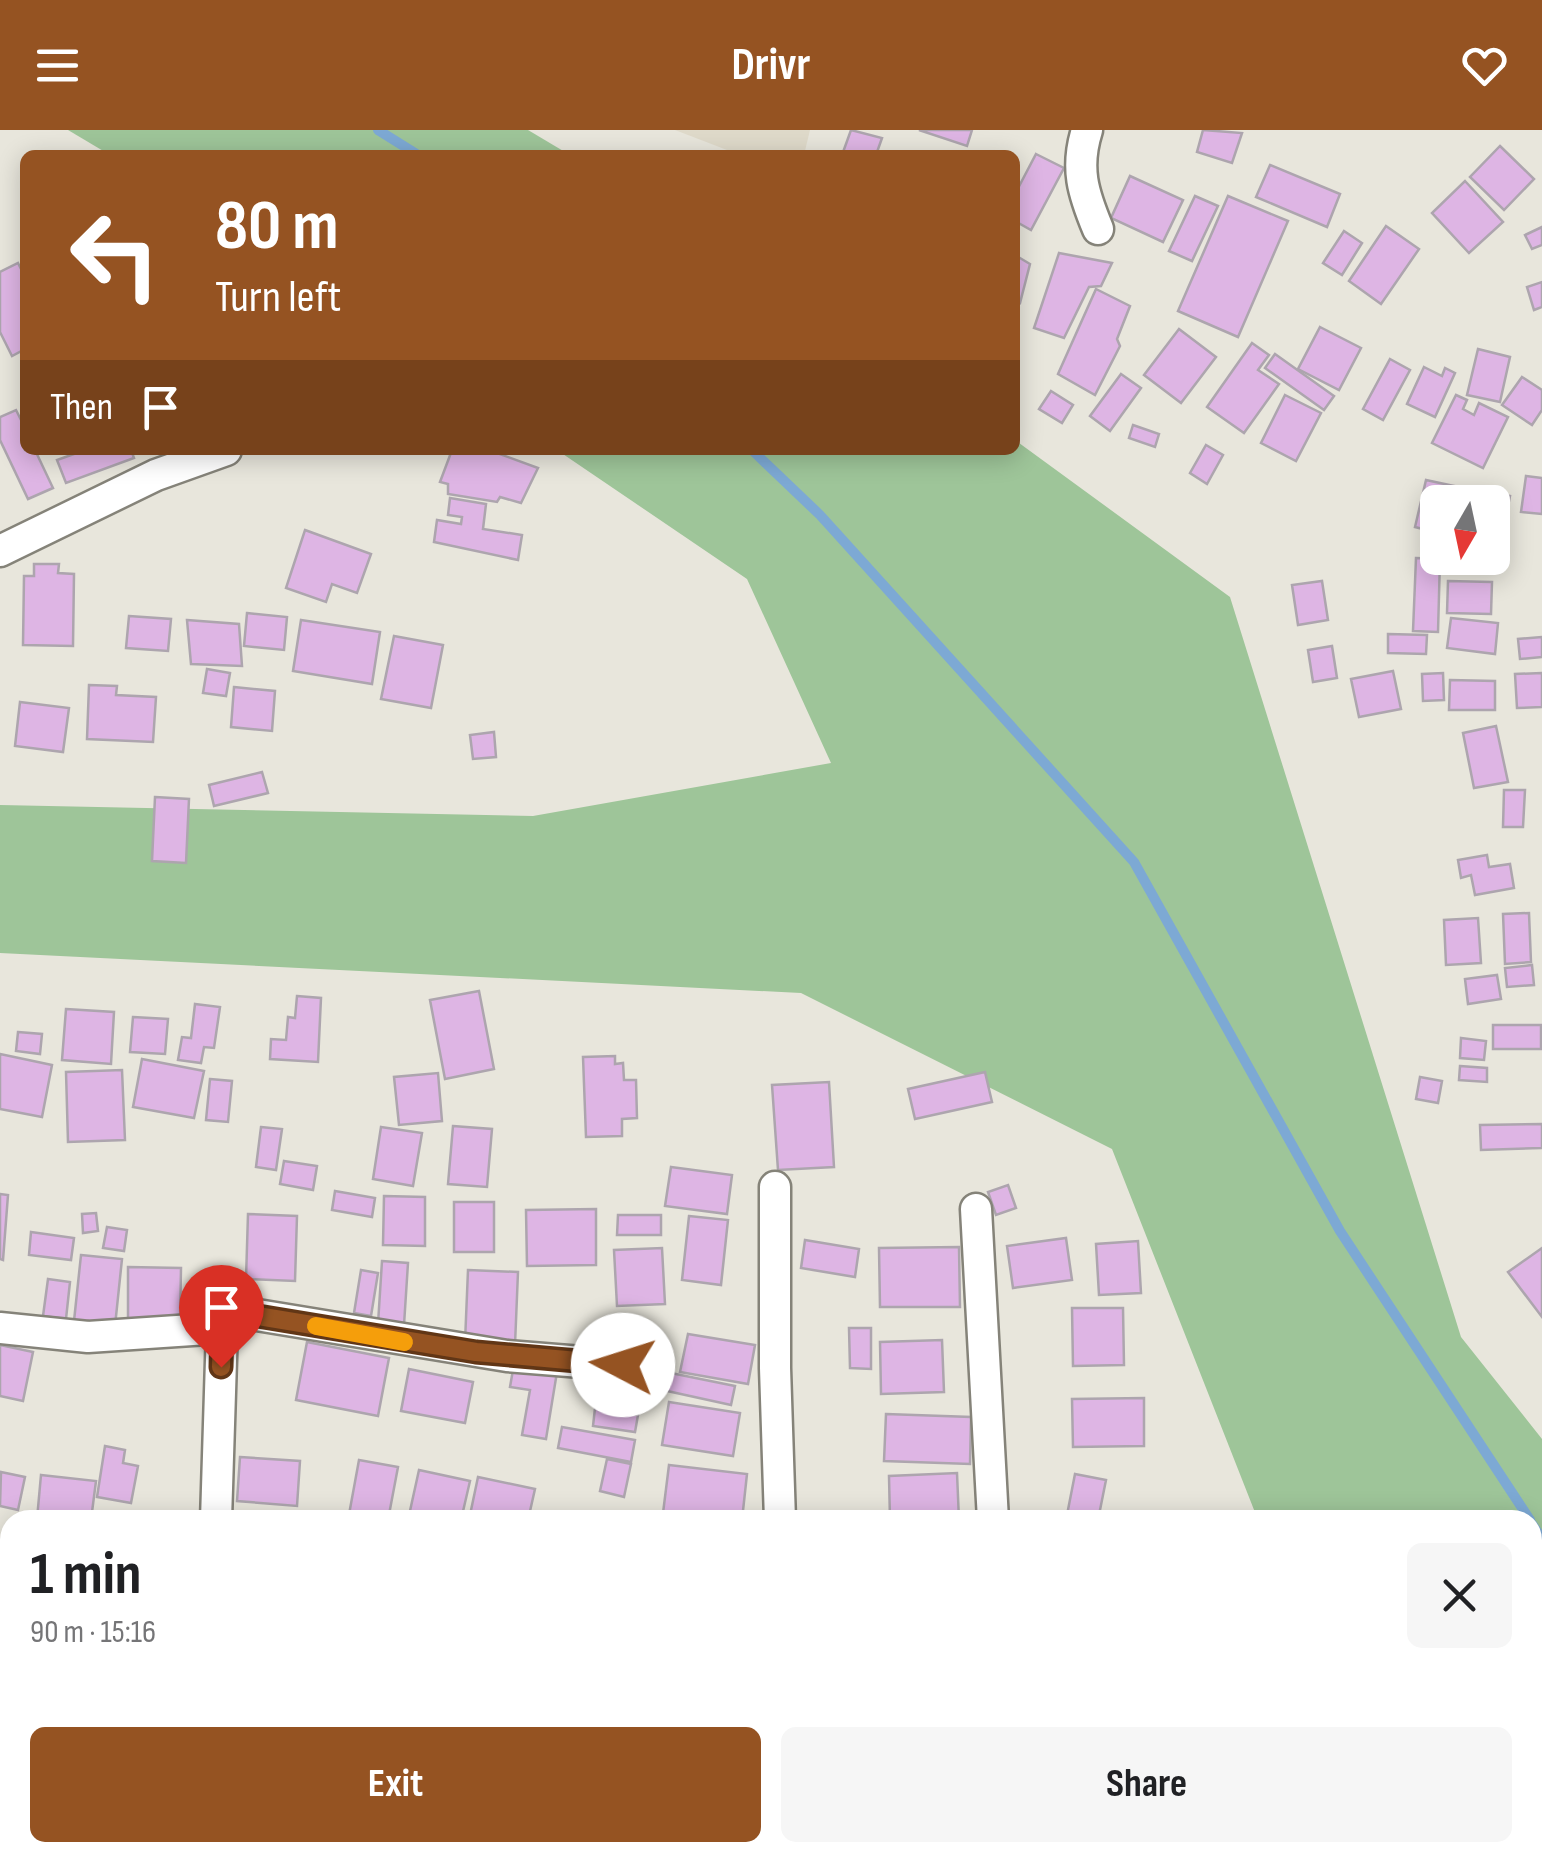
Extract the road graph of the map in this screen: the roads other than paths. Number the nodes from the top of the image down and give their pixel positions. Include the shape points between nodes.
1 (1087, 130) edge
2 (1098, 229) dead end
3 (212, 455) edge
4 (0, 551) edge
5 (776, 1187) dead end
6 (976, 1209) dead end
7 (0, 1328) edge
8 (222, 1328) junction
9 (656, 1368) dead end
10 (216, 1510) edge
11 (780, 1510) edge
12 (992, 1510) edge

1 - 2 street via 1080,187
3 - 4 street
5 - 11 street
6 - 12 street
7 - 8 street via 88,1337
8 - 9 street via 229,1317 246,1314 507,1356
8 - 10 street

